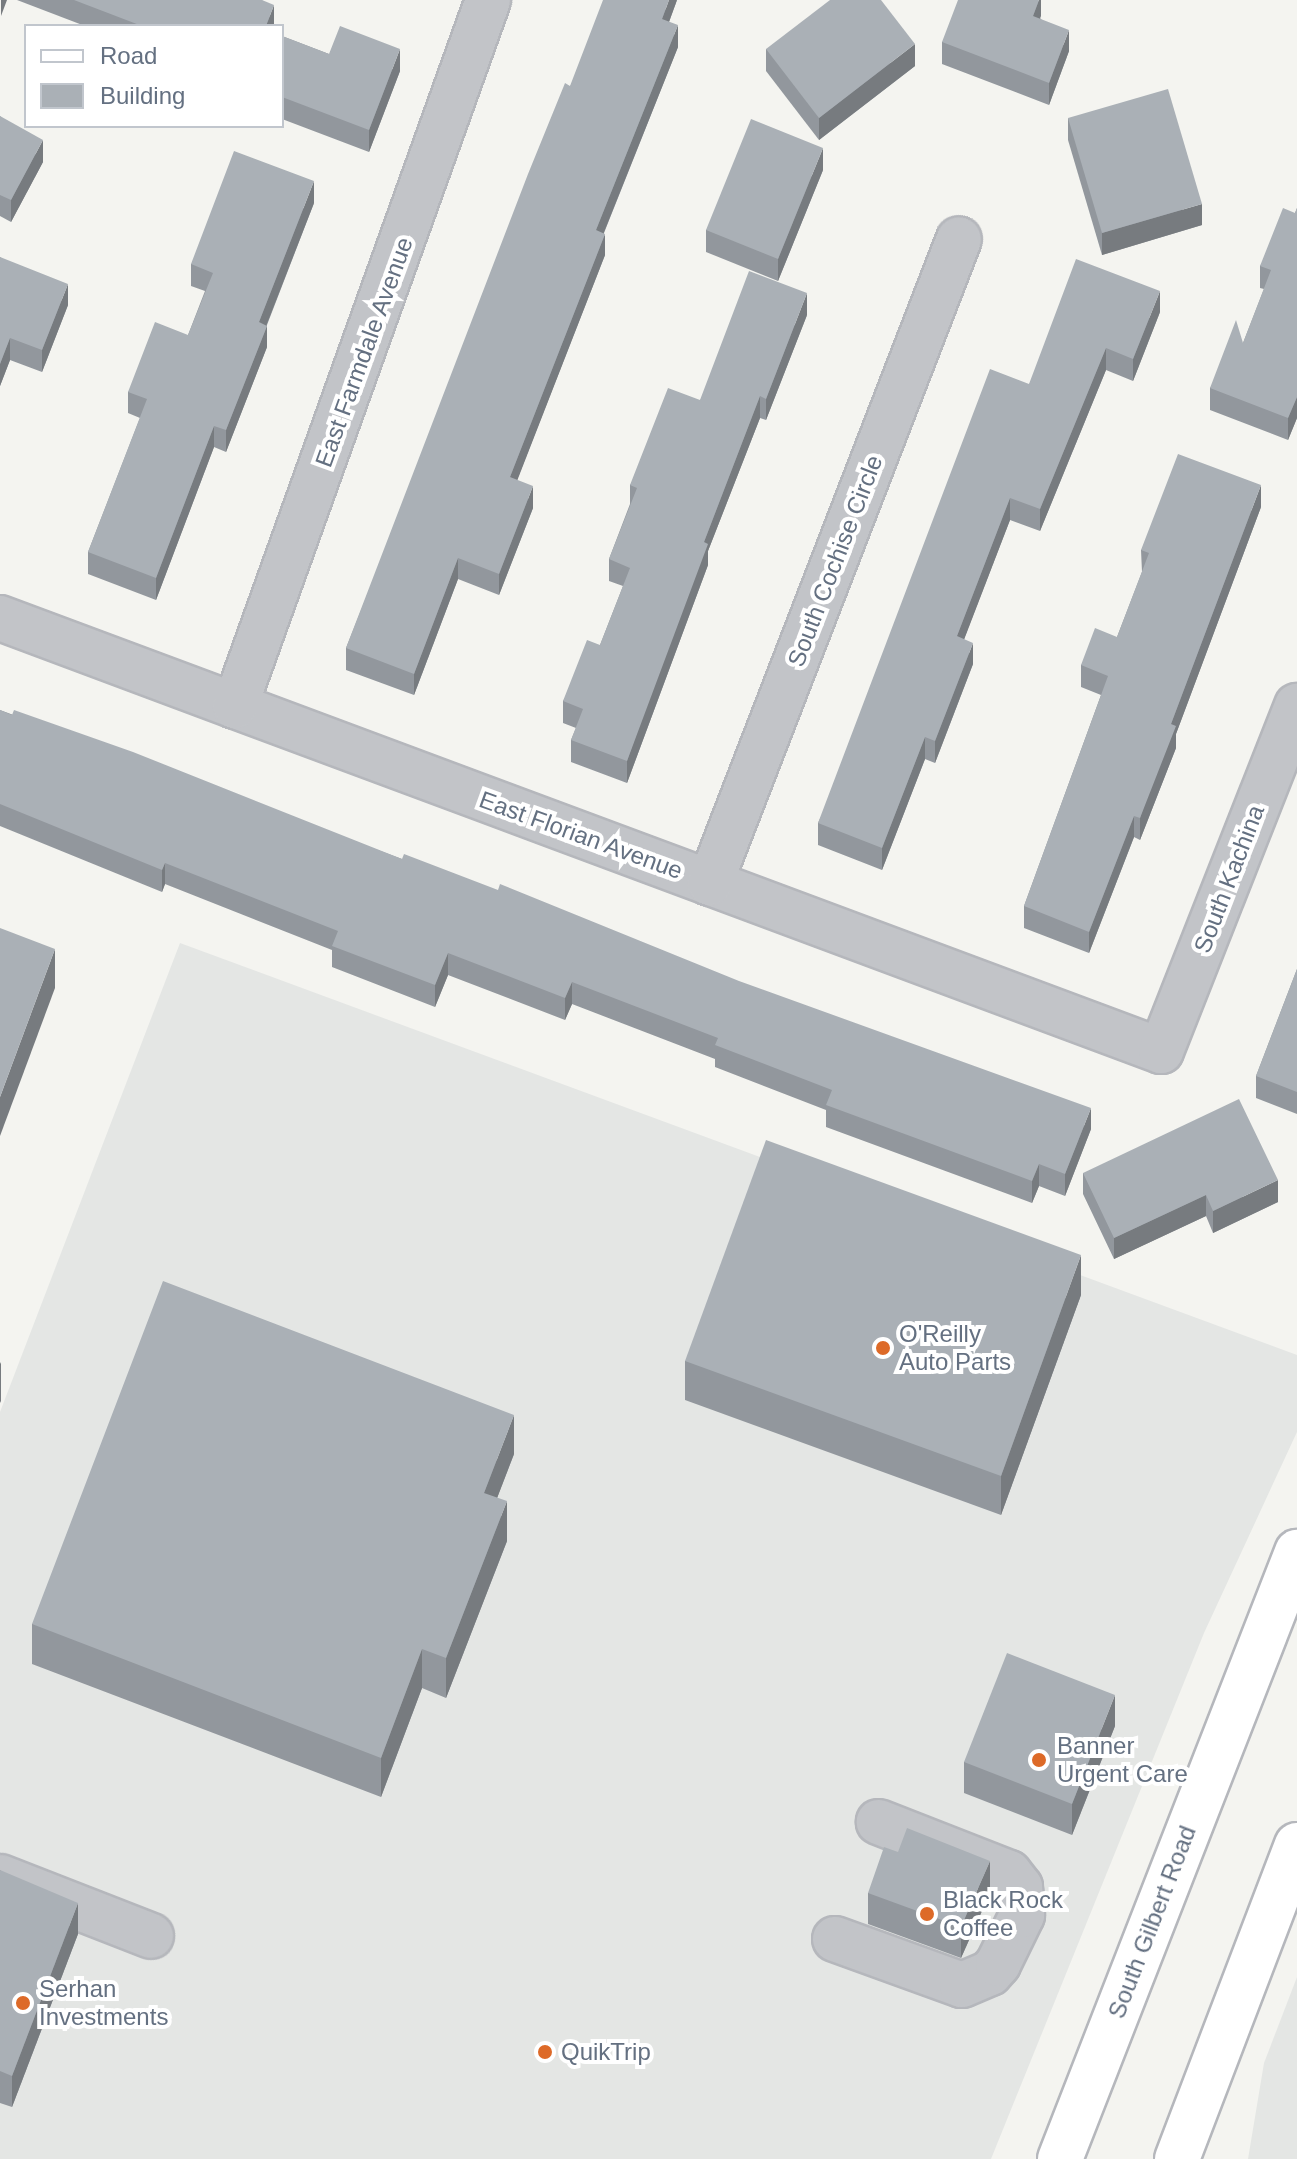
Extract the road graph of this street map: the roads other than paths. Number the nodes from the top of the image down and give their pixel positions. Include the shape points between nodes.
1 (488, 0) edge
2 (959, 239) dead end
3 (0, 618) edge
4 (235, 706) junction
5 (1297, 706) edge
6 (710, 883) junction
7 (1161, 1051) joint
8 (1297, 1552) edge
9 (879, 1822) dead end
10 (1297, 1845) edge
11 (0, 1877) edge
12 (151, 1936) dead end
13 (835, 1939) dead end
14 (1060, 2159) edge
15 (1177, 2159) edge

1 - 4 street, East Farmdale Avenue
2 - 6 street, South Cochise Circle
3 - 4 street, East Florian Avenue
4 - 6 street, East Florian Avenue
5 - 7 street, South Kachina
6 - 7 street, East Florian Avenue
8 - 14 main road, South Gilbert Road
9 - 13 street via 1009,1873 1020,1887 1022,1915 998,1964 962,1985
10 - 15 main road
11 - 12 street

